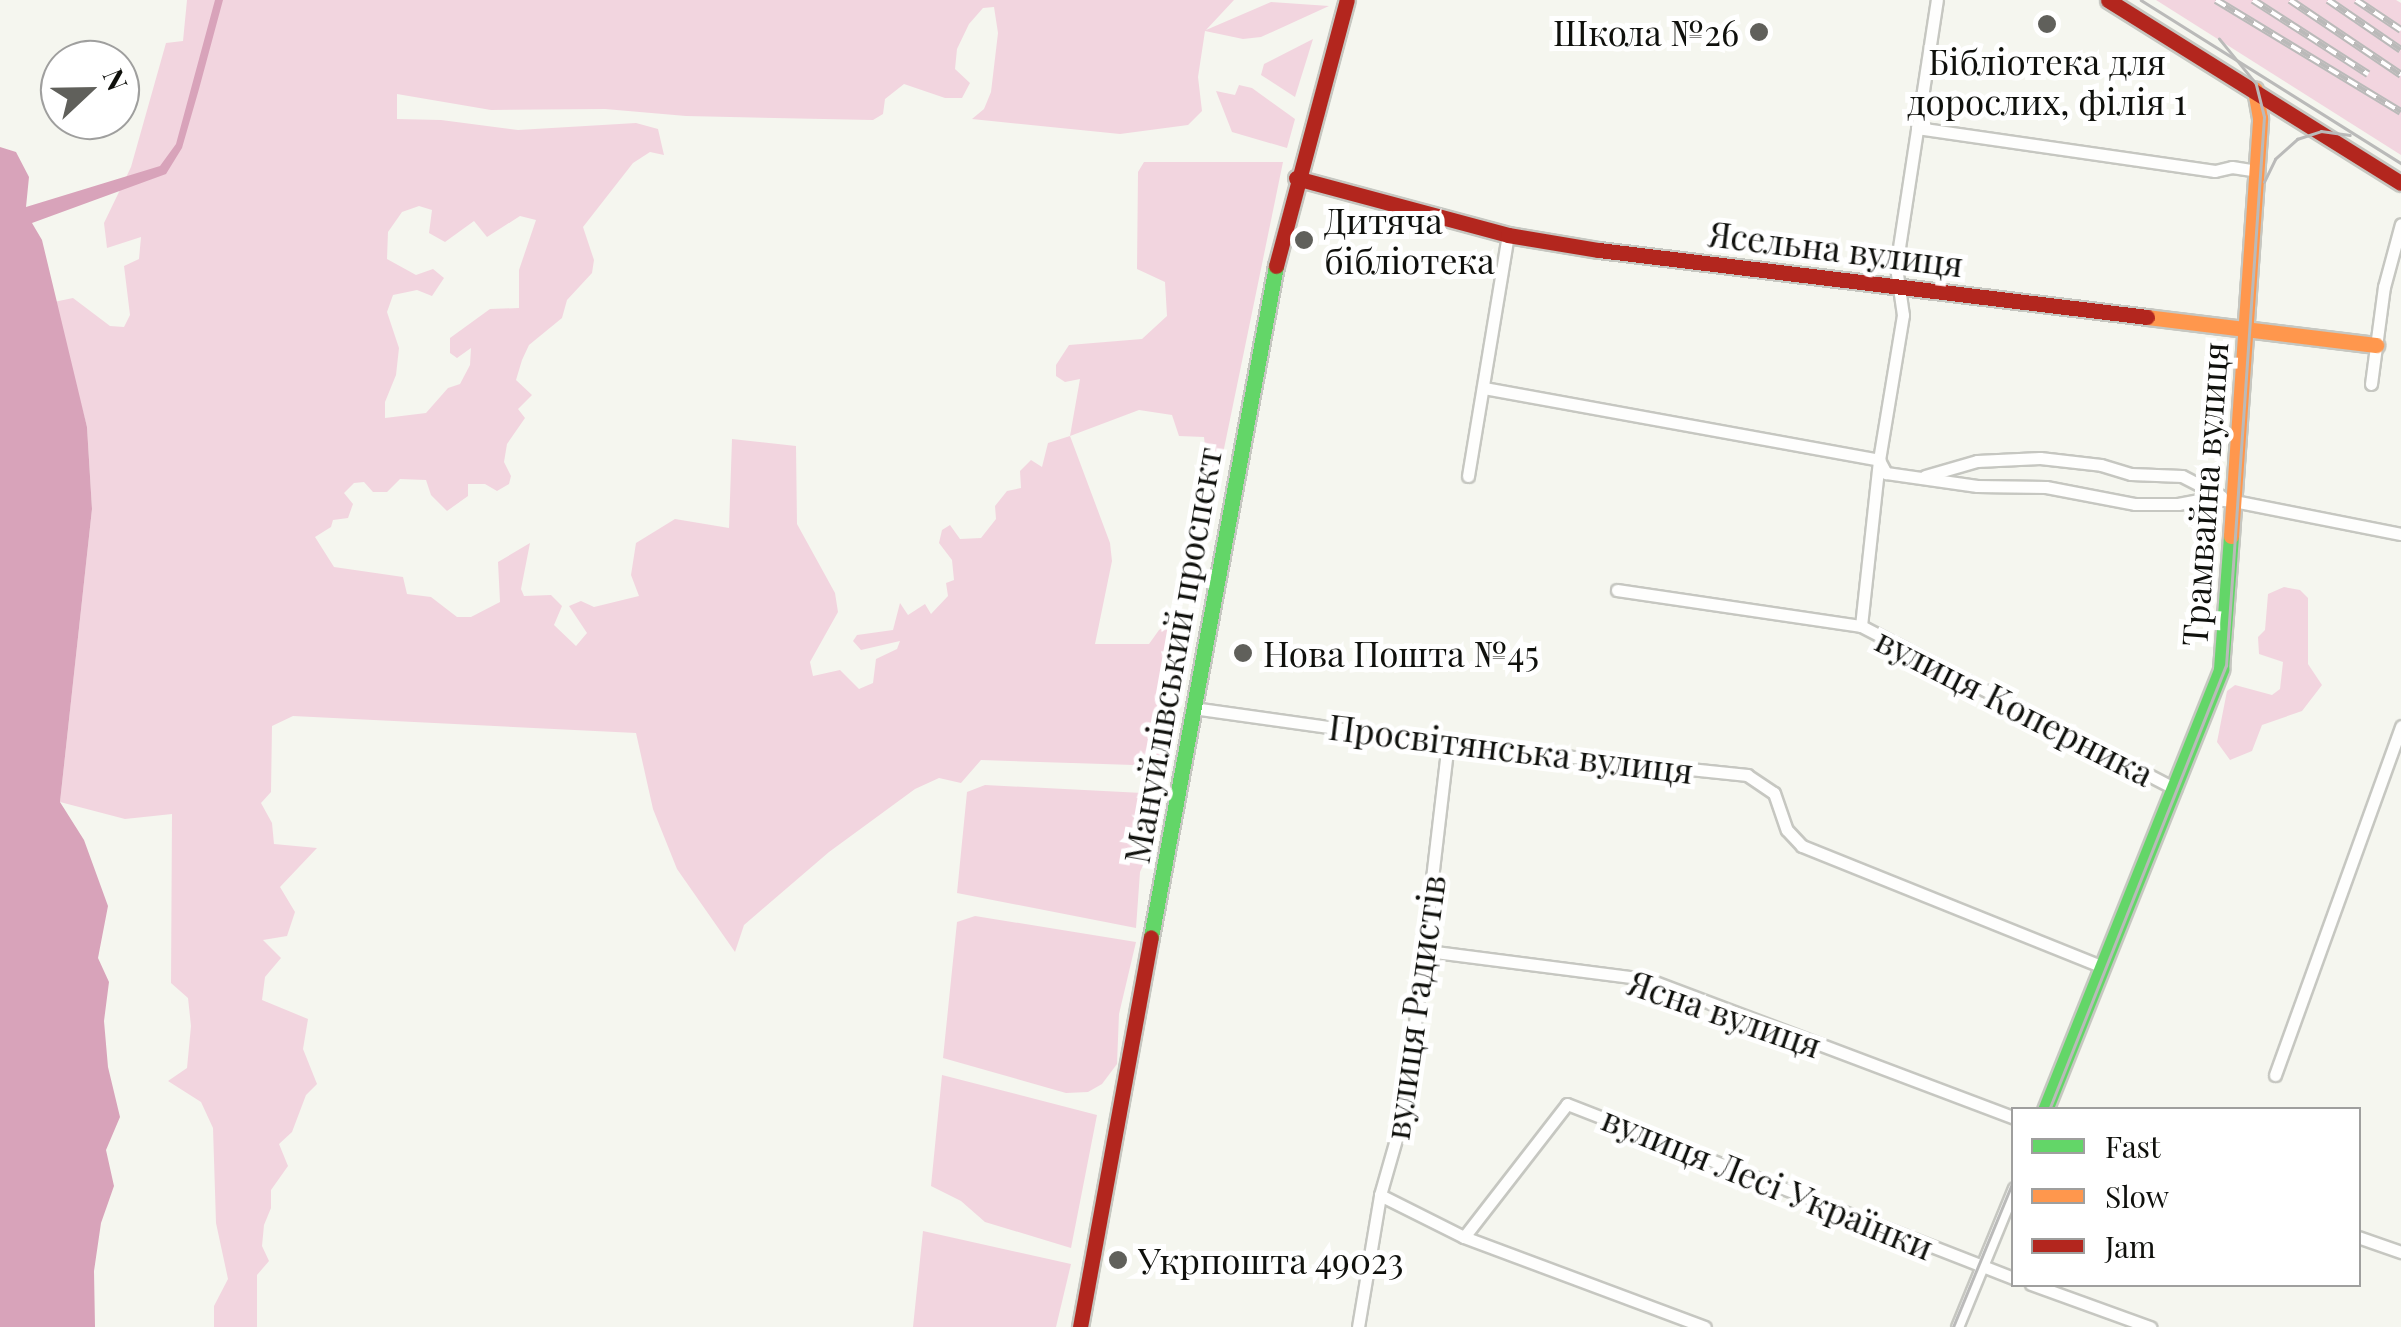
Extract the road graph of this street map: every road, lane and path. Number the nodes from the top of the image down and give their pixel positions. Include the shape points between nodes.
1 (1347, 0) edge
2 (1937, 0) edge
3 (2108, 0) edge
4 (2255, 89) junction
5 (1918, 128) junction
6 (2258, 170) junction
7 (1296, 178) junction
8 (2401, 183) edge
9 (2401, 224) edge
10 (1508, 236) junction
11 (1899, 285) junction
12 (2246, 330) junction
13 (2376, 345) junction
14 (2371, 384) dead end
15 (1484, 388) junction
16 (1878, 460) junction
17 (1468, 476) dead end
18 (1921, 478) junction
19 (2232, 501) junction
20 (2401, 534) edge
21 (1617, 590) dead end
22 (1861, 626) junction
23 (1193, 708) junction
24 (2401, 726) edge
25 (1448, 744) junction
26 (2175, 789) junction
27 (1426, 951) junction
28 (2103, 968) junction
29 (2274, 1075) dead end
30 (2046, 1107) edge
31 (2011, 1117) edge
32 (1380, 1195) junction
33 (2011, 1195) edge
34 (1464, 1237) junction
35 (2361, 1238) edge
36 (2401, 1252) edge
37 (1982, 1267) junction
38 (2011, 1277) edge
39 (2039, 1287) edge
40 (1080, 1327) edge
41 (1358, 1327) edge
42 (1705, 1327) edge
43 (1957, 1327) edge
44 (2150, 1327) edge

1 - 7 street, Мануйлівський проспект
2 - 5 street
3 - 4 street
4 - 6 street, Трамвайна вулиця
4 - 8 street
5 - 6 street via 2215,171
5 - 11 street via 1896,267
6 - 12 street, Трамвайна вулиця
7 - 10 street, Ясельна вулиця
7 - 23 street, Мануйлівський проспект
9 - 13 street
10 - 11 street, Ясельна вулиця
10 - 15 street
11 - 12 street, Ясельна вулиця
11 - 16 street via 1903,314
12 - 13 street, Ясельна вулиця
12 - 19 street, Трамвайна вулиця
13 - 14 street
15 - 16 street
15 - 17 street
16 - 18 street via 1886,473
16 - 22 street
18 - 19 street via 2046,487 2135,504
18 - 19 street via 1966,463 2040,458 2182,476
19 - 20 street
19 - 26 street, Трамвайна вулиця via 2221,669
21 - 22 street, вулиця Коперника
22 - 26 street, вулиця Коперника
23 - 25 street, Просвітянська вулиця
23 - 40 street, Мануйлівський проспект
24 - 29 street
25 - 27 street, вулиця Радистів
25 - 28 street, Просвітянська вулиця via 1748,775 1774,794 1793,839
26 - 28 street, Трамвайна вулиця
27 - 31 street, Ясна вулиця via 1647,980
27 - 32 street, вулиця Радистів via 1405,1108
28 - 30 street, Трамвайна вулиця
32 - 34 street
32 - 41 street, вулиця Радистів
33 - 37 street
34 - 37 street, вулиця Лесі Українки via 1568,1104
34 - 42 street
35 - 36 street
37 - 38 street, вулиця Лесі Українки
37 - 43 street
39 - 44 street

